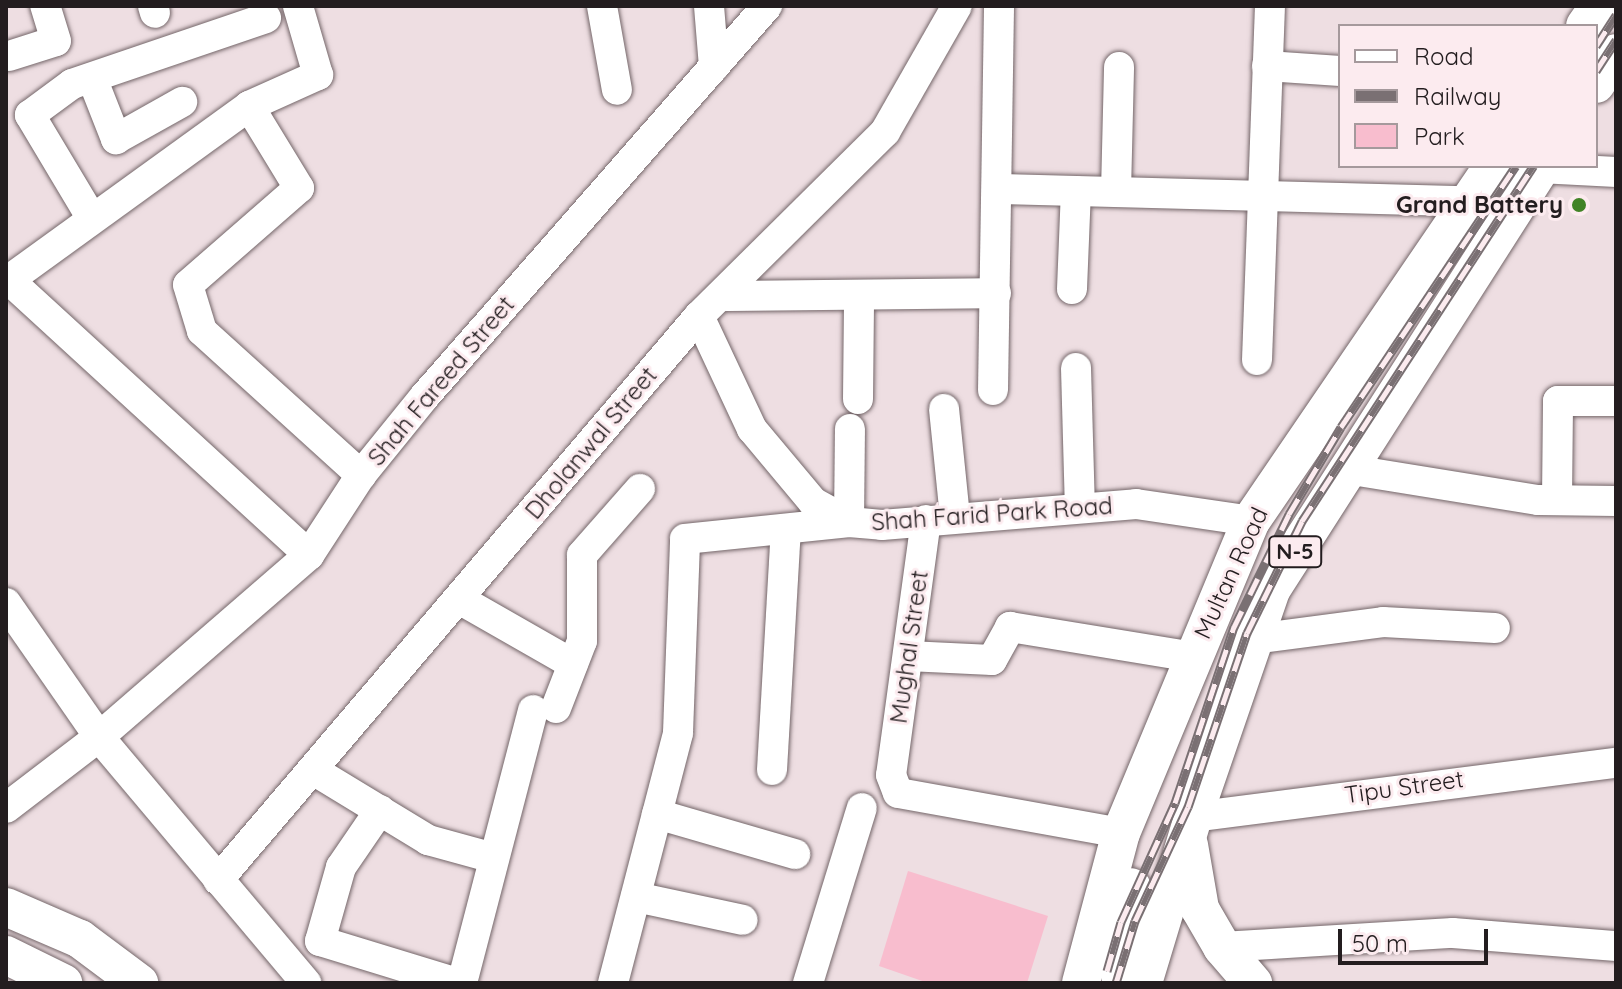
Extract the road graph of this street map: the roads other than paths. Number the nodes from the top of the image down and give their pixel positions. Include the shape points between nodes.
1 (45, 6) edge
2 (298, 6) edge
3 (602, 6) edge
4 (709, 6) edge
5 (767, 6) edge
6 (957, 6) edge
7 (999, 6) edge
8 (1270, 6) edge
9 (1599, 6) edge
10 (266, 18) dead end
11 (1586, 24) edge
12 (1616, 53) edge
13 (9, 56) dead end
14 (1267, 66) junction
15 (714, 67) junction
16 (1119, 67) dead end
17 (1338, 71) edge
18 (92, 78) junction
19 (1598, 81) edge
20 (617, 90) dead end
21 (182, 102) dead end
22 (249, 106) junction
23 (1492, 168) edge
24 (1540, 168) edge
25 (1556, 168) edge
26 (1616, 172) edge
27 (997, 189) junction
28 (1076, 191) junction
29 (1116, 192) junction
30 (1263, 196) junction
31 (1468, 201) junction
32 (91, 217) junction
33 (7, 281) edge
34 (1072, 289) dead end
35 (996, 293) junction
36 (859, 295) junction
37 (710, 306) junction
38 (1257, 360) dead end
39 (1076, 368) dead end
40 (993, 390) dead end
41 (858, 399) dead end
42 (1616, 401) edge
43 (944, 409) dead end
44 (850, 429) dead end
45 (1346, 469) junction
46 (361, 475) junction
47 (640, 489) dead end
48 (1557, 500) junction
49 (1616, 501) edge
50 (1080, 507) junction
51 (940, 519) junction
52 (1251, 521) junction
53 (849, 522) junction
54 (786, 529) junction
55 (309, 555) junction
56 (459, 599) junction
57 (6, 603) edge
58 (1495, 628) dead end
59 (1254, 639) junction
60 (908, 656) junction
61 (1193, 657) junction
62 (573, 664) junction
63 (1168, 721) junction
64 (99, 737) junction
65 (1616, 763) edge
66 (313, 770) junction
67 (772, 770) dead end
68 (6, 808) edge
69 (862, 808) dead end
70 (380, 810) junction
71 (657, 814) junction
72 (1190, 826) junction
73 (1121, 833) junction
74 (795, 854) dead end
75 (494, 858) junction
76 (218, 880) junction
77 (636, 897) junction
78 (6, 907) edge
79 (743, 920) dead end
80 (1616, 946) edge
81 (1222, 947) junction
82 (6, 955) edge
83 (63, 983) edge
84 (139, 983) edge
85 (306, 983) edge
86 (459, 983) edge
87 (613, 983) edge
88 (808, 983) edge
89 (1081, 983) edge
90 (1121, 983) edge
91 (1143, 983) edge
92 (1253, 983) edge

1 - 13 street via 56,41
2 - 22 street via 318,75
3 - 20 street
4 - 15 street
5 - 15 street, Shah Fareed Street
6 - 37 street, Dholanwal Street via 885,132
7 - 27 street
8 - 14 street
9 - 11 main road
10 - 18 street
12 - 19 main road
14 - 17 street
14 - 30 street
15 - 46 street, Shah Fareed Street
16 - 29 street
18 - 21 street via 116,139
18 - 32 street via 72,84 30,115
22 - 32 street
22 - 46 street via 299,188 188,285 202,331
23 - 31 main road, Multan Road / N-5
24 - 45 main road, Multan Road / N-5
25 - 26 street
27 - 28 street
27 - 35 street
28 - 29 street
28 - 34 street
29 - 30 street
30 - 31 street
30 - 38 street
31 - 52 main road, Multan Road / N-5
32 - 33 street
33 - 55 street
35 - 36 street
35 - 40 street
36 - 37 street
36 - 41 street
37 - 53 street, Shah Farid Park Road via 752,429 813,502
37 - 56 street, Dholanwal Street
39 - 50 street
42 - 48 street via 1558,401
43 - 51 street, Mughal Street
44 - 53 street
45 - 48 street
45 - 59 main road, Multan Road / N-5 via 1271,590
46 - 55 street, Shah Fareed Street
47 - 62 street via 582,555 582,641
48 - 49 street
50 - 51 street, Shah Farid Park Road
50 - 52 street, Shah Farid Park Road via 1176,507
51 - 53 street, Shah Farid Park Road
51 - 60 street, Mughal Street
52 - 61 main road, Multan Road / N-5
53 - 54 street
54 - 67 street
54 - 71 street via 685,539 678,733
55 - 64 street, Shah Fareed Street
56 - 62 street
56 - 66 street, Dholanwal Street
57 - 64 street
58 - 59 street via 1383,622
59 - 72 main road, Multan Road / N-5
60 - 61 street via 992,660 1010,627
60 - 73 street, Mughal Street via 891,775 898,793
61 - 63 main road, Multan Road / N-5
62 - 75 street via 544,709
63 - 73 main road, Multan Road / N-5
63 - 90 main road via 1120,938
64 - 68 street, Shah Fareed Street
64 - 76 street
65 - 72 street, Tipu Street
66 - 70 street
66 - 76 street, Dholanwal Street
69 - 88 street
70 - 75 street via 428,840
70 - 86 street via 341,867 320,941
71 - 74 street
71 - 77 street
72 - 81 main road via 1200,909
72 - 91 main road, Multan Road / N-5
73 - 89 main road, Multan Road / N-5
75 - 86 street
76 - 85 street
77 - 79 street
77 - 87 street
78 - 84 main road via 80,939
80 - 81 street via 1453,933
81 - 92 main road
82 - 83 main road

